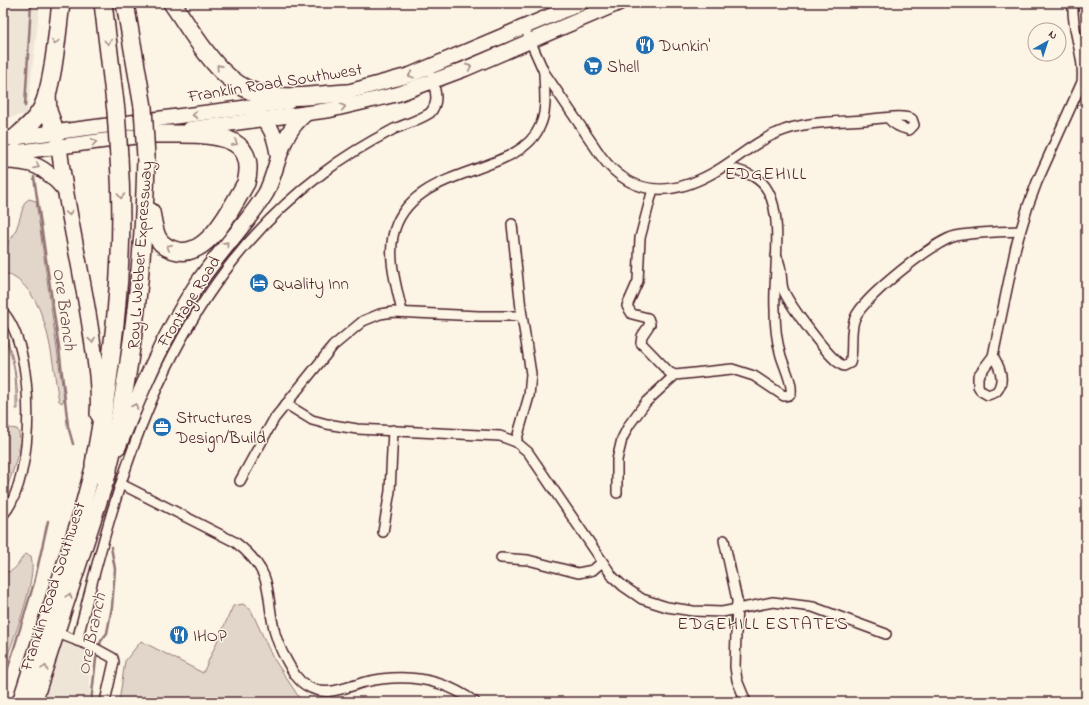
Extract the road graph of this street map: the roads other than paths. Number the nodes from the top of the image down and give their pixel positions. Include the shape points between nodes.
1 (61, 3) edge
2 (103, 3) edge
3 (125, 3) edge
4 (172, 3) edge
5 (581, 3) edge
6 (619, 3) edge
7 (1073, 3) edge
8 (524, 27) junction
9 (530, 41) junction
10 (1084, 59) edge
11 (430, 68) junction
12 (544, 72) junction
13 (433, 82) junction
14 (48, 90) junction
15 (347, 92) junction
16 (247, 107) junction
17 (305, 114) junction
18 (889, 119) dead end
19 (265, 120) junction
20 (155, 134) junction
21 (9, 139) edge
22 (58, 140) junction
23 (3, 154) edge
24 (278, 154) junction
25 (3, 161) edge
26 (724, 166) junction
27 (64, 189) junction
28 (653, 189) junction
29 (146, 193) junction
30 (512, 224) dead end
31 (1020, 231) junction
32 (776, 255) junction
33 (3, 312) edge
34 (402, 312) junction
35 (522, 316) junction
36 (993, 356) dead end
37 (675, 375) junction
38 (286, 404) junction
39 (393, 430) junction
40 (516, 442) junction
41 (94, 464) junction
42 (240, 481) dead end
43 (113, 482) junction
44 (617, 493) dead end
45 (3, 514) edge
46 (383, 532) dead end
47 (724, 540) dead end
48 (500, 558) dead end
49 (602, 562) junction
50 (737, 610) junction
51 (50, 631) junction
52 (886, 634) dead end
53 (77, 641) junction
54 (469, 700) edge
55 (20, 702) edge
56 (34, 702) edge
57 (105, 702) edge
58 (746, 702) edge

1 -> 14 highway
2 -> 41 highway, Roy L. Webber Expressway, bridge via 116,111 121,215 118,300 107,397
3 - 29 highway, Roy L. Webber Expressway, bridge via 143,107
15 -> 4 highway via 283,97 249,90 225,75
5 - 8 main road, Franklin Road Southwest
6 - 9 main road, Franklin Road Southwest
7 - 10 street via 1073,26
8 - 9 street
8 - 11 main road, Franklin Road Southwest
9 - 12 street
13 -> 9 main road, Franklin Road Southwest
10 - 31 street via 1079,92 1037,182
11 - 13 street, Frontage Road
11 -> 15 main road, Franklin Road Southwest via 382,84
12 - 28 street via 608,166 630,182
12 - 34 street via 544,116 533,138 514,152 430,189 416,198 400,216 393,237 392,261
17 -> 13 main road, Franklin Road Southwest via 370,102
13 - 43 street, Frontage Road via 436,103 430,113 367,144 323,173 275,214 232,261 200,306 166,367 138,435
14 - 21 highway via 43,107 31,124
14 - 22 highway via 48,111
15 - 16 main road, Franklin Road Southwest
16 - 19 highway
16 -> 22 main road, Franklin Road Southwest
17 - 19 main road, Franklin Road Southwest
17 - 24 highway via 291,127
18 - 26 street via 794,127 762,140
19 - 20 main road, Franklin Road Southwest
19 - 24 highway via 274,134
22 -> 20 main road, Franklin Road Southwest
20 -> 29 highway via 214,136 234,141 244,151 248,174 243,189 212,236 198,248 189,251 173,250 161,243 152,224
21 - 22 main road
22 - 23 main road
22 - 27 highway, Franklin Road Southwest
43 -> 24 highway, Franklin Road Southwest via 145,383 171,328 198,282 266,193
25 -> 27 highway via 35,164
26 - 28 street via 682,186
26 - 32 street via 753,176 767,188 772,200 776,225
27 -> 41 highway, Franklin Road Southwest via 94,350 98,411
28 - 37 street via 640,238 638,281 627,306 632,314 648,318 650,324 642,336 641,343
29 - 43 highway, Roy L. Webber Expressway via 131,358 118,430
30 - 35 street
31 - 32 street via 956,236 937,244 912,262 859,310 852,326 850,363 844,366 831,356 790,302 784,290 782,270
31 - 36 street
32 - 37 street via 774,308 777,337 791,393 786,396 754,376 732,369
33 - 45 street via 19,342 26,382 28,420 20,479 14,499
34 - 35 street
34 - 38 street via 368,318 352,329 333,346
35 - 40 street via 531,385
37 - 44 street via 641,408 622,439 617,460
38 - 39 street via 320,423
38 - 42 street via 267,429
39 - 40 street via 500,436
39 - 46 street via 390,492
40 - 49 street via 528,452
41 - 51 highway, Franklin Road Southwest
51 -> 43 highway, Franklin Road Southwest
43 - 53 street, Frontage Road via 97,563
43 - 54 street via 235,542 250,554 264,576 275,635 282,652 295,675 308,687 331,692 366,682 405,677 442,684
47 - 50 street
48 - 49 street via 528,560 578,573 593,570
49 - 50 street via 623,586 654,604 693,611
50 - 52 street via 773,602 813,607
50 - 58 street via 735,667
51 - 53 street
51 - 55 highway, Franklin Road Southwest
56 -> 51 highway, Franklin Road Southwest
53 - 57 street via 113,658

